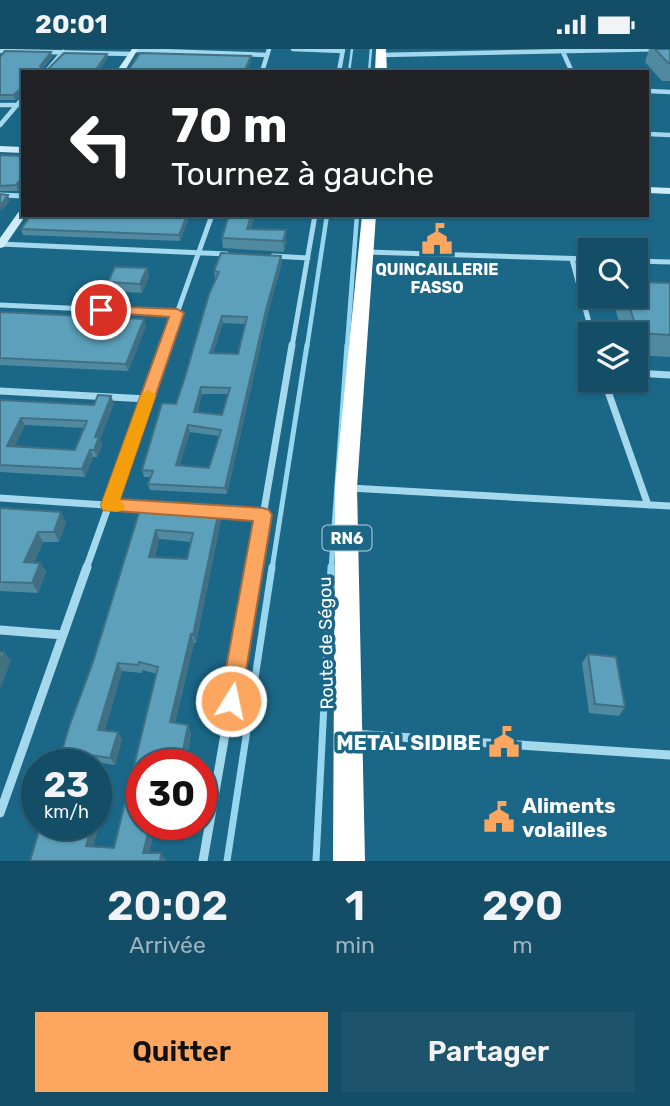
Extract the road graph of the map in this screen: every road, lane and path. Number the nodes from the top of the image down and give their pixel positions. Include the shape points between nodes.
1 (269, 49) edge
2 (293, 49) edge
3 (667, 49) edge
4 (343, 50) edge
5 (0, 51) edge
6 (134, 51) edge
7 (63, 52) junction
8 (381, 52) edge
9 (563, 52) junction
10 (267, 55) junction
11 (48, 70) edge
12 (121, 70) edge
13 (263, 70) edge
14 (339, 70) edge
15 (382, 70) edge
16 (571, 70) edge
17 (649, 91) edge
18 (670, 92) edge
19 (0, 105) edge
20 (20, 105) edge
21 (0, 125) edge
22 (649, 134) edge
23 (670, 135) edge
24 (0, 142) edge
25 (21, 142) edge
26 (0, 149) edge
27 (21, 150) edge
28 (649, 190) edge
29 (670, 191) edge
30 (0, 195) edge
31 (21, 195) edge
32 (21, 215) edge
33 (211, 217) edge
34 (315, 217) edge
35 (369, 217) edge
36 (0, 244) edge
37 (366, 252) junction
38 (199, 253) junction
39 (240, 255) edge
40 (267, 256) edge
41 (308, 258) junction
42 (572, 259) junction
43 (578, 259) edge
44 (648, 261) edge
45 (670, 262) edge
46 (0, 305) edge
47 (177, 313) junction
48 (589, 322) edge
49 (648, 374) edge
50 (670, 375) edge
51 (0, 391) edge
52 (608, 392) edge
53 (147, 399) junction
54 (346, 487) junction
55 (0, 498) edge
56 (109, 505) junction
57 (648, 505) junction
58 (670, 506) edge
59 (160, 509) edge
60 (199, 511) edge
61 (263, 515) junction
62 (0, 630) edge
63 (63, 635) junction
64 (350, 734) junction
65 (670, 755) edge
66 (0, 810) edge
67 (203, 861) edge
68 (349, 861) edge

1 - 10 street
2 - 4 street
3 - 9 street
4 - 14 street
5 - 7 street
6 - 7 street
6 - 10 street
6 - 12 street
7 - 11 street
8 - 9 street
8 - 15 highway
9 - 16 street
10 - 13 street
17 - 18 street
19 - 20 street
20 - 21 street
22 - 23 street
24 - 25 street
26 - 27 street
28 - 29 street
30 - 31 street
32 - 36 street
33 - 38 street
34 - 41 street
35 - 37 highway, Route de Ségou / RN6
36 - 38 street
37 - 42 street
37 - 54 highway, Route de Ségou / RN6
38 - 39 street
38 - 47 street
40 - 41 street
41 - 61 street
42 - 43 street
42 - 48 street
44 - 45 street
46 - 47 street
47 - 53 street
49 - 50 street
51 - 53 street
52 - 57 street
53 - 56 street
54 - 57 street
54 - 64 highway, Route de Ségou / RN6
55 - 56 street
56 - 59 street
56 - 63 street
57 - 58 street
60 - 61 street
61 - 67 street
62 - 63 street
63 - 66 street
64 - 65 street
64 - 68 highway, Route de Ségou / RN6

